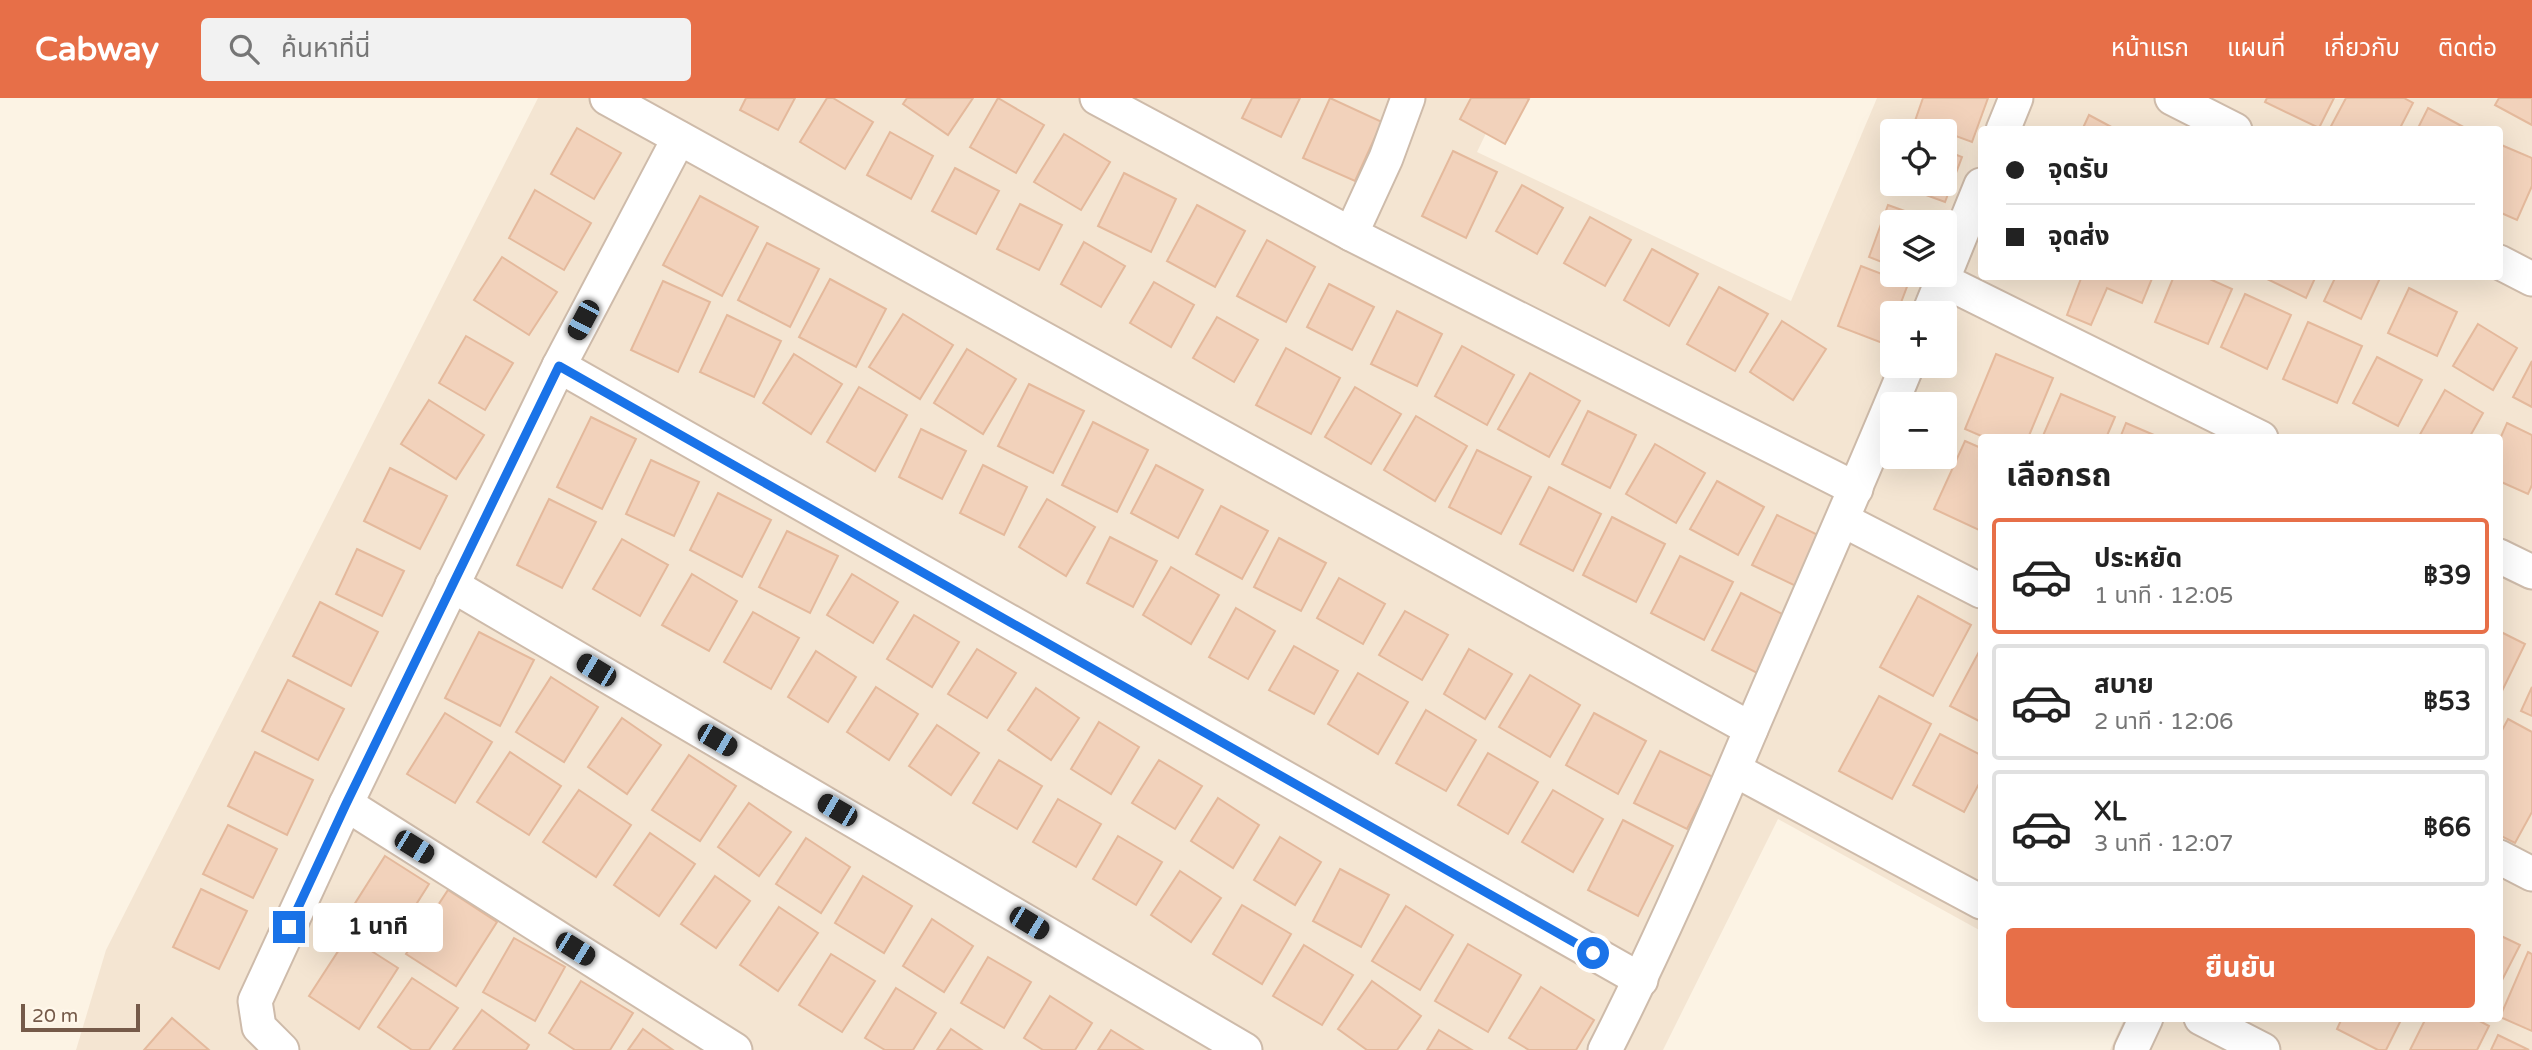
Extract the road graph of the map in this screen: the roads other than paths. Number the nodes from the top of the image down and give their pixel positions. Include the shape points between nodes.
1 (607, 98) edge
2 (1097, 98) edge
3 (1408, 98) edge
4 (2016, 98) edge
5 (2172, 98) edge
6 (2005, 126) edge
7 (2227, 126) edge
8 (679, 138) junction
9 (1978, 191) edge
10 (1351, 234) junction
11 (1957, 243) edge
12 (2503, 264) edge
13 (2532, 279) edge
14 (1956, 287) edge
15 (559, 366) junction
16 (1902, 378) edge
17 (2253, 434) edge
18 (1856, 489) junction
19 (1843, 520) junction
20 (2503, 558) edge
21 (2532, 572) edge
22 (452, 585) junction
23 (1978, 589) edge
24 (1751, 729) junction
25 (1735, 770) junction
26 (346, 804) junction
27 (2503, 859) edge
28 (2532, 874) edge
29 (1978, 900) edge
30 (1641, 980) junction
31 (2144, 1022) edge
32 (2209, 1022) edge
33 (282, 1050) edge
34 (735, 1050) edge
35 (1245, 1050) edge
36 (1605, 1050) edge
37 (2131, 1050) edge
38 (2263, 1050) edge

1 - 8 street
2 - 10 street
3 - 10 street
4 - 6 street
5 - 7 street
8 - 15 street
8 - 24 street
9 - 11 street
10 - 18 street
12 - 13 street
14 - 17 street
15 - 22 street
15 - 30 street
16 - 18 street
18 - 19 street
19 - 23 street
19 - 24 street
20 - 21 street
22 - 26 street
22 - 35 street
24 - 25 street
25 - 29 street
25 - 30 street
26 - 33 street via 255,1001 259,1027
26 - 34 street
27 - 28 street
30 - 36 street
31 - 37 street
32 - 38 street

